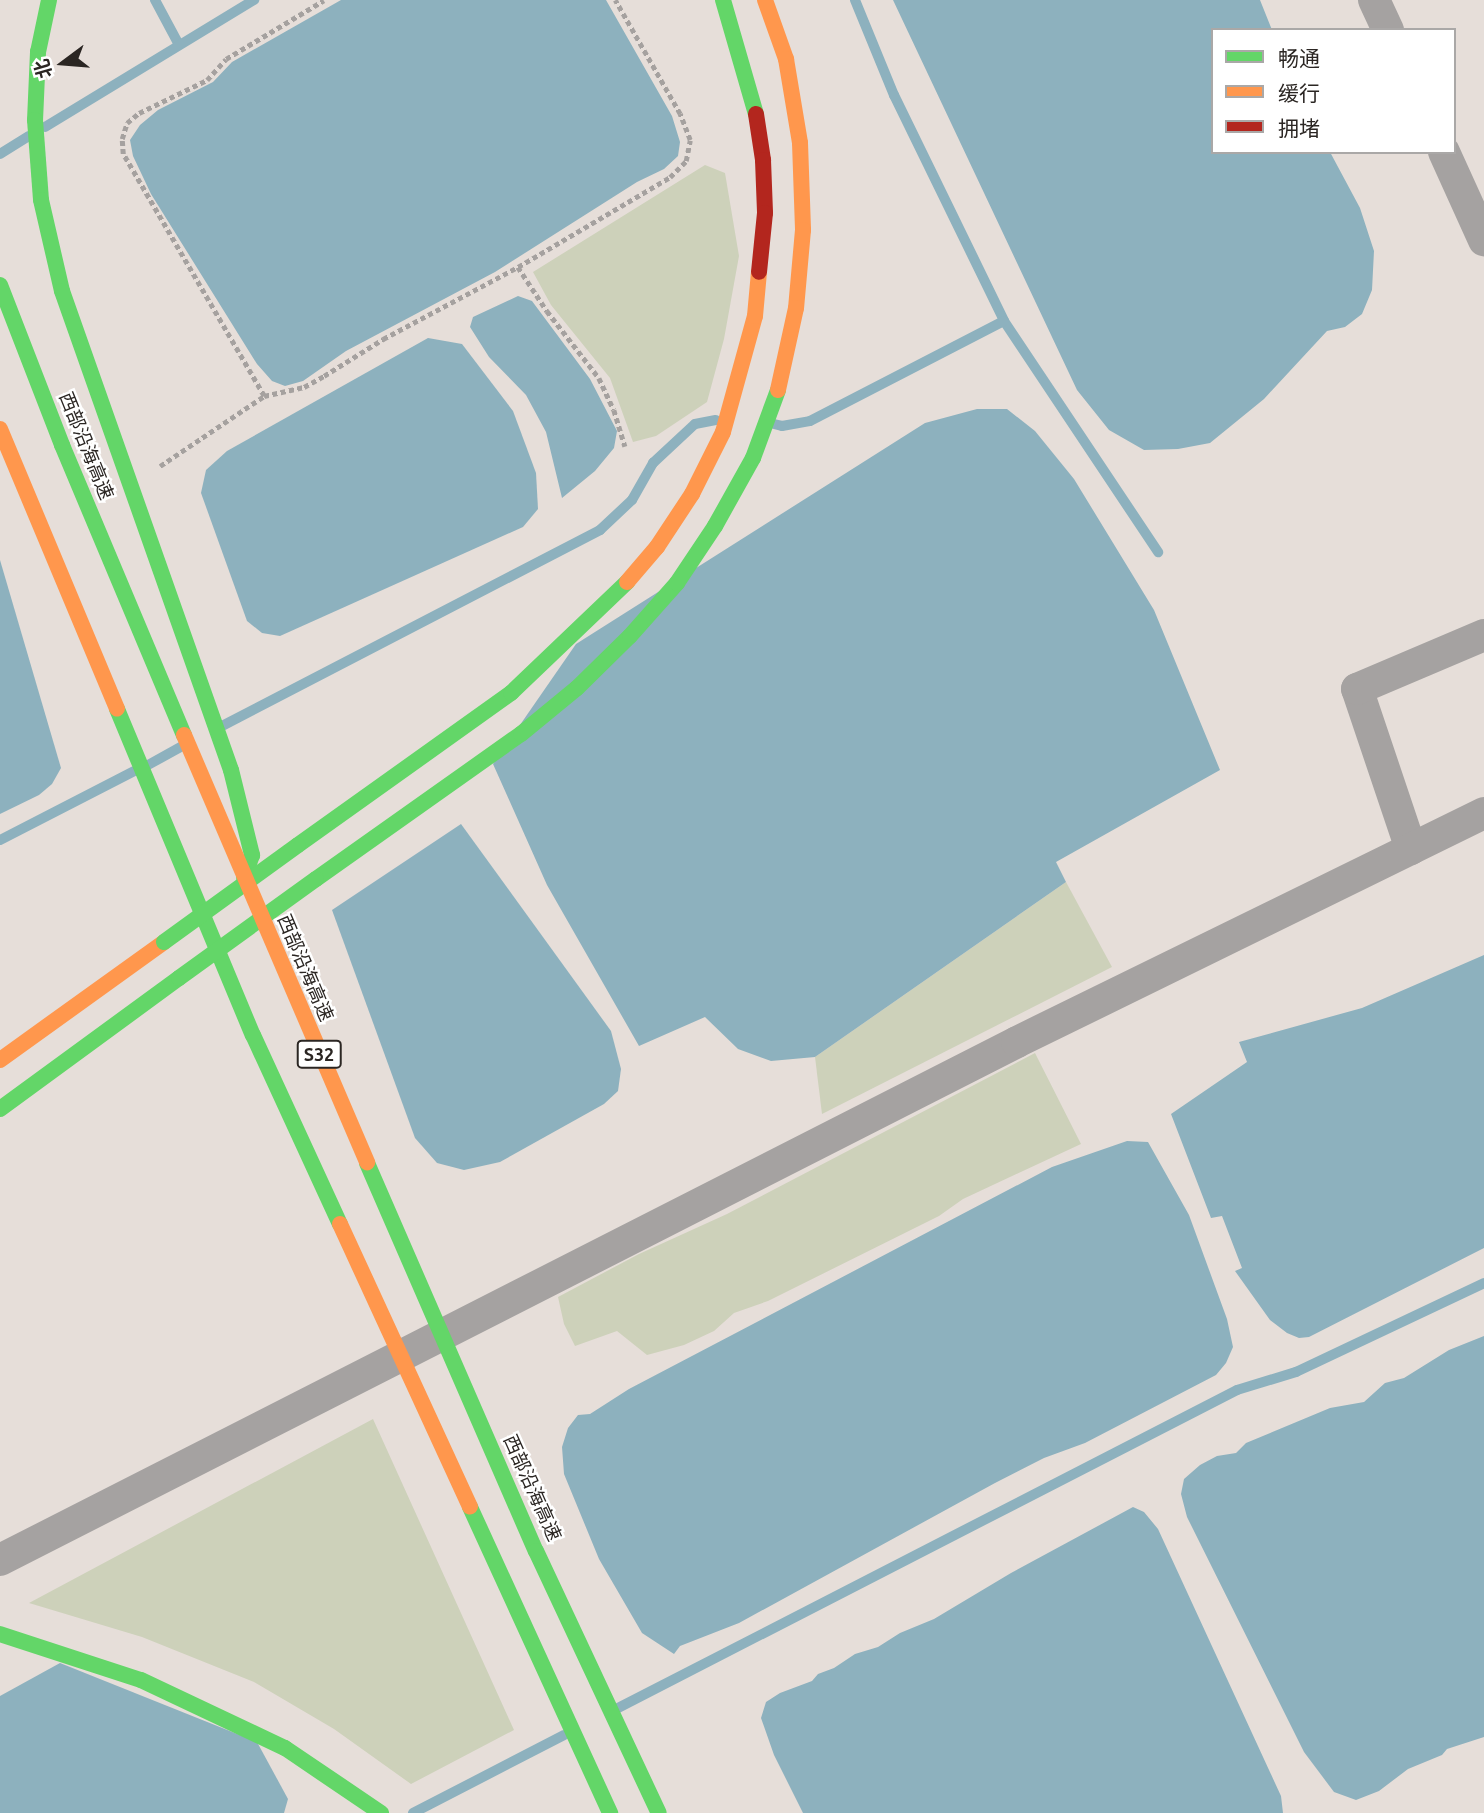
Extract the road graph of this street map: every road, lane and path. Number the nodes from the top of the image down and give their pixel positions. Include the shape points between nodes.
1 (49, 0) edge
2 (324, 0) edge
3 (615, 0) edge
4 (723, 0) edge
5 (765, 0) edge
6 (1374, 0) edge
7 (1387, 28) edge
8 (1445, 154) edge
9 (1484, 240) edge
10 (518, 267) junction
11 (0, 285) edge
12 (264, 396) junction
13 (0, 429) edge
14 (625, 446) dead end
15 (156, 469) dead end
16 (1484, 635) edge
17 (1484, 813) edge
18 (1411, 849) junction
19 (244, 878) junction
20 (0, 1060) edge
21 (0, 1109) edge
22 (0, 1560) edge
23 (0, 1634) edge
24 (381, 1813) edge
25 (610, 1813) edge
26 (659, 1813) edge

1 - 19 highway via 38,52 35,120 44,213 62,291 231,770 252,855
2 - 12 path via 226,59 207,80 139,113 127,123 122,139 123,155
3 - 10 path via 680,114 690,140 687,161 670,177
4 - 20 highway, bridge via 755,109 763,160 765,213 755,316 723,432 692,494 657,547 614,597 511,693
5 - 21 highway, bridge via 786,59 800,143 803,230 796,308 780,386 753,458 677,583 612,653 521,734
6 - 7 street
8 - 9 street
10 - 12 path via 304,387
10 - 14 path via 599,378
11 - 19 highway, 西部沿海高速 / S32, bridge via 62,445
12 - 15 path
13 - 25 highway, S32, bridge via 253,1035
16 - 18 street via 1357,689
17 - 18 street
18 - 22 street via 1017,1042
19 - 26 highway, 西部沿海高速 / S32, bridge via 536,1551
23 - 24 highway via 153,1685 285,1748

